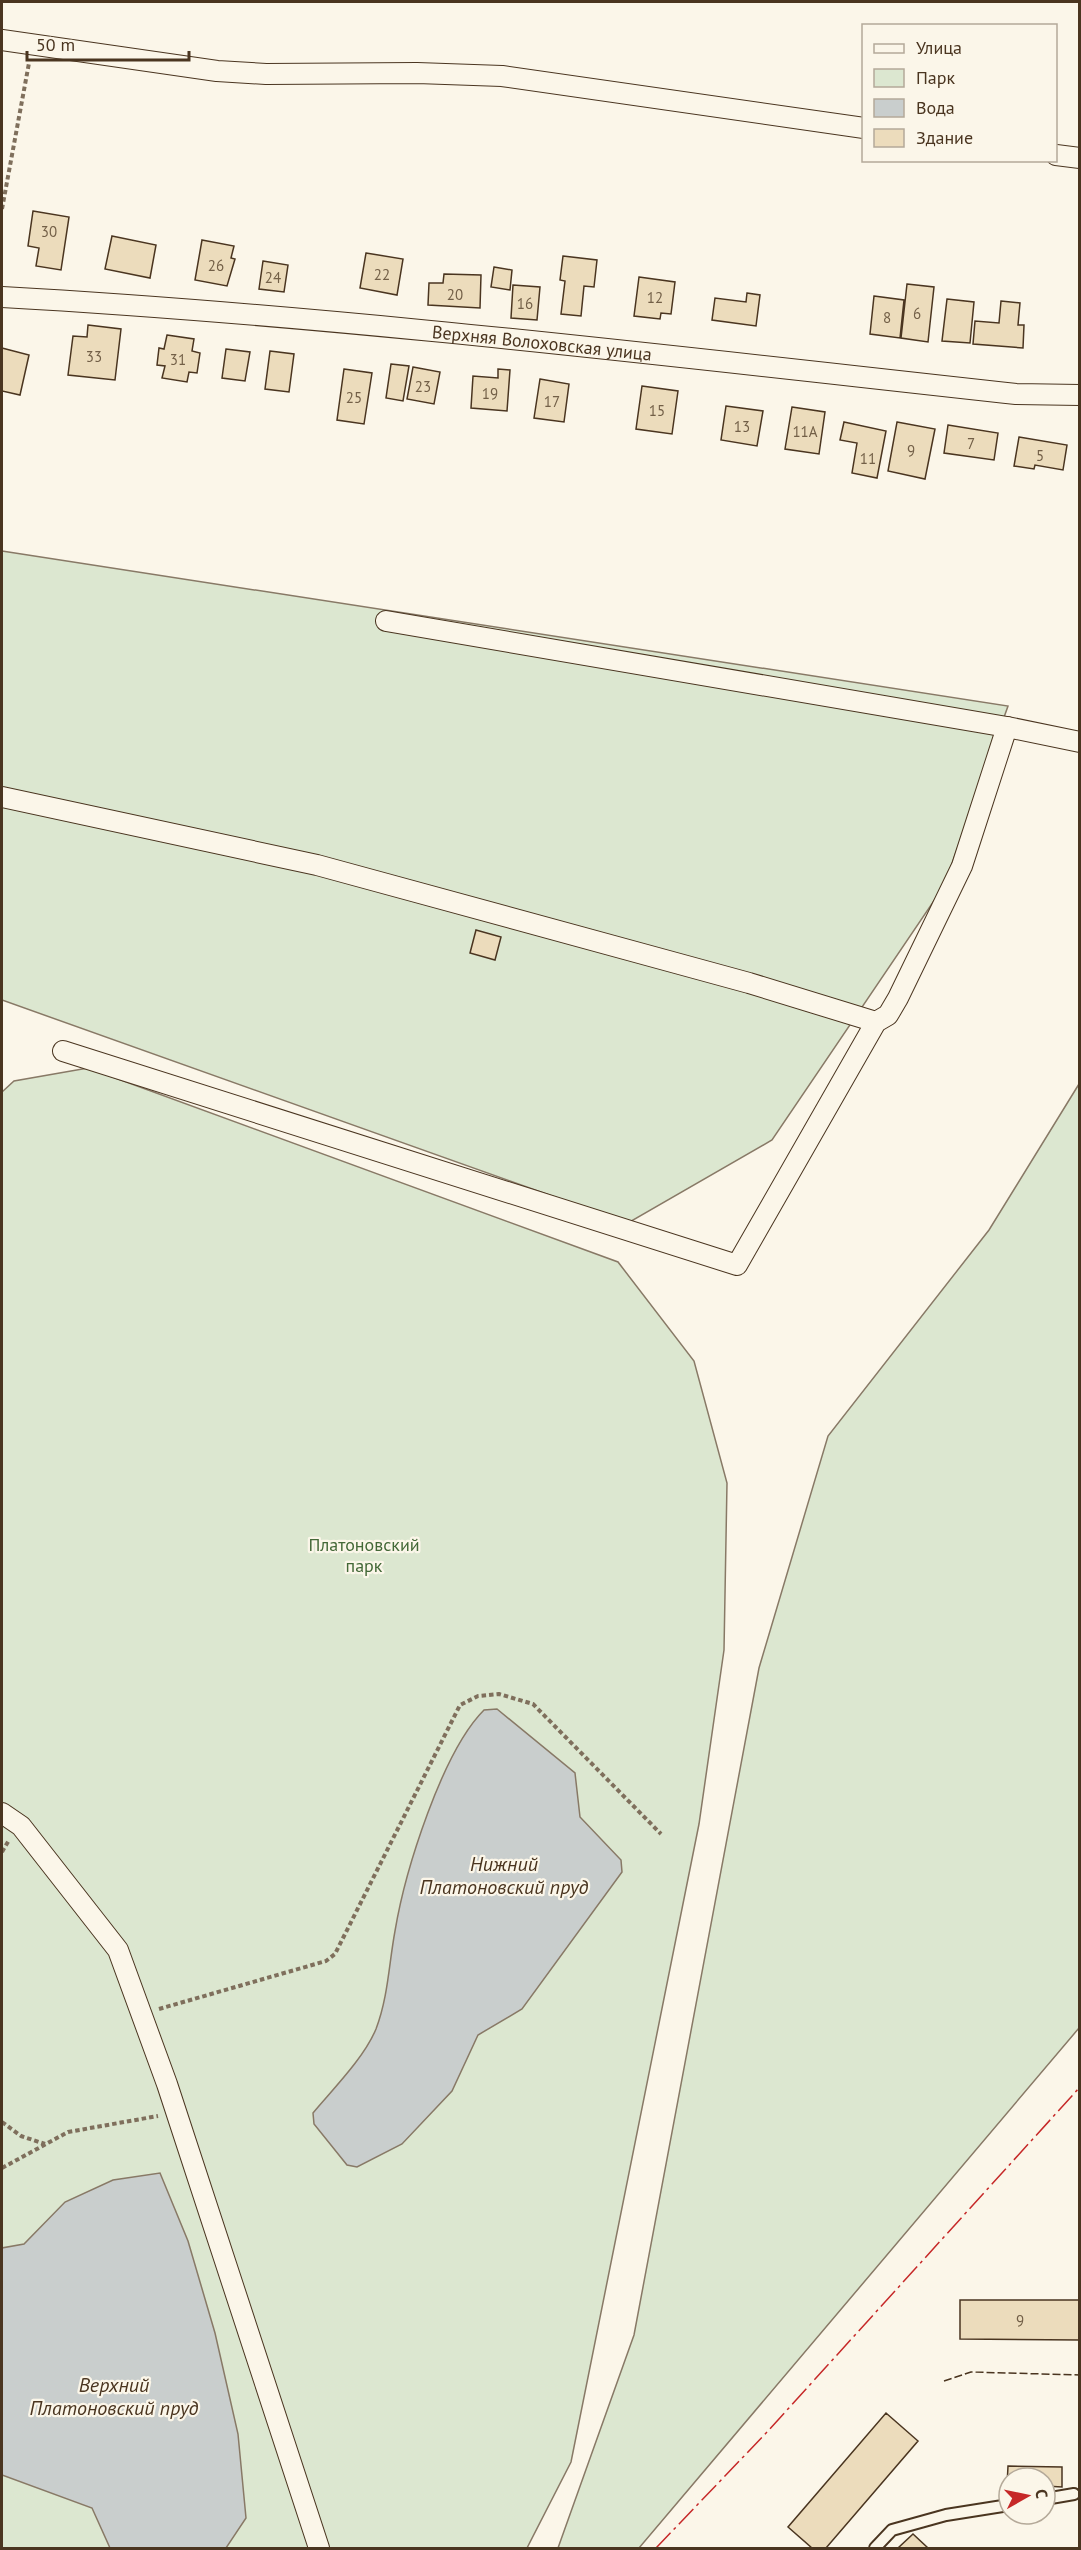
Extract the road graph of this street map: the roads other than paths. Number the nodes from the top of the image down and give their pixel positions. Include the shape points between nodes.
1 (2, 40) edge
2 (862, 128) edge
3 (1057, 155) edge
4 (1080, 158) edge
5 (2, 297) edge
6 (1080, 395) edge
7 (386, 621) dead end
8 (1007, 727) junction
9 (1080, 742) edge
10 (2, 796) edge
11 (876, 1022) junction
12 (63, 1050) dead end
13 (2, 1813) edge
14 (1074, 2494) dead end
15 (1057, 2497) edge
16 (997, 2507) edge
17 (319, 2548) edge
18 (875, 2548) edge

1 - 2 street via 256,73 501,76
3 - 4 street
5 - 6 street, Верхняя Волоховская улица via 169,308 548,343 1016,394
7 - 8 street
8 - 9 street
8 - 11 street via 962,866 898,998 888,1015
10 - 11 street via 317,865 749,983
11 - 12 street via 737,1265
13 - 17 street via 21,1826 118,1950 167,2084
14 - 15 lane
16 - 18 lane via 892,2530

